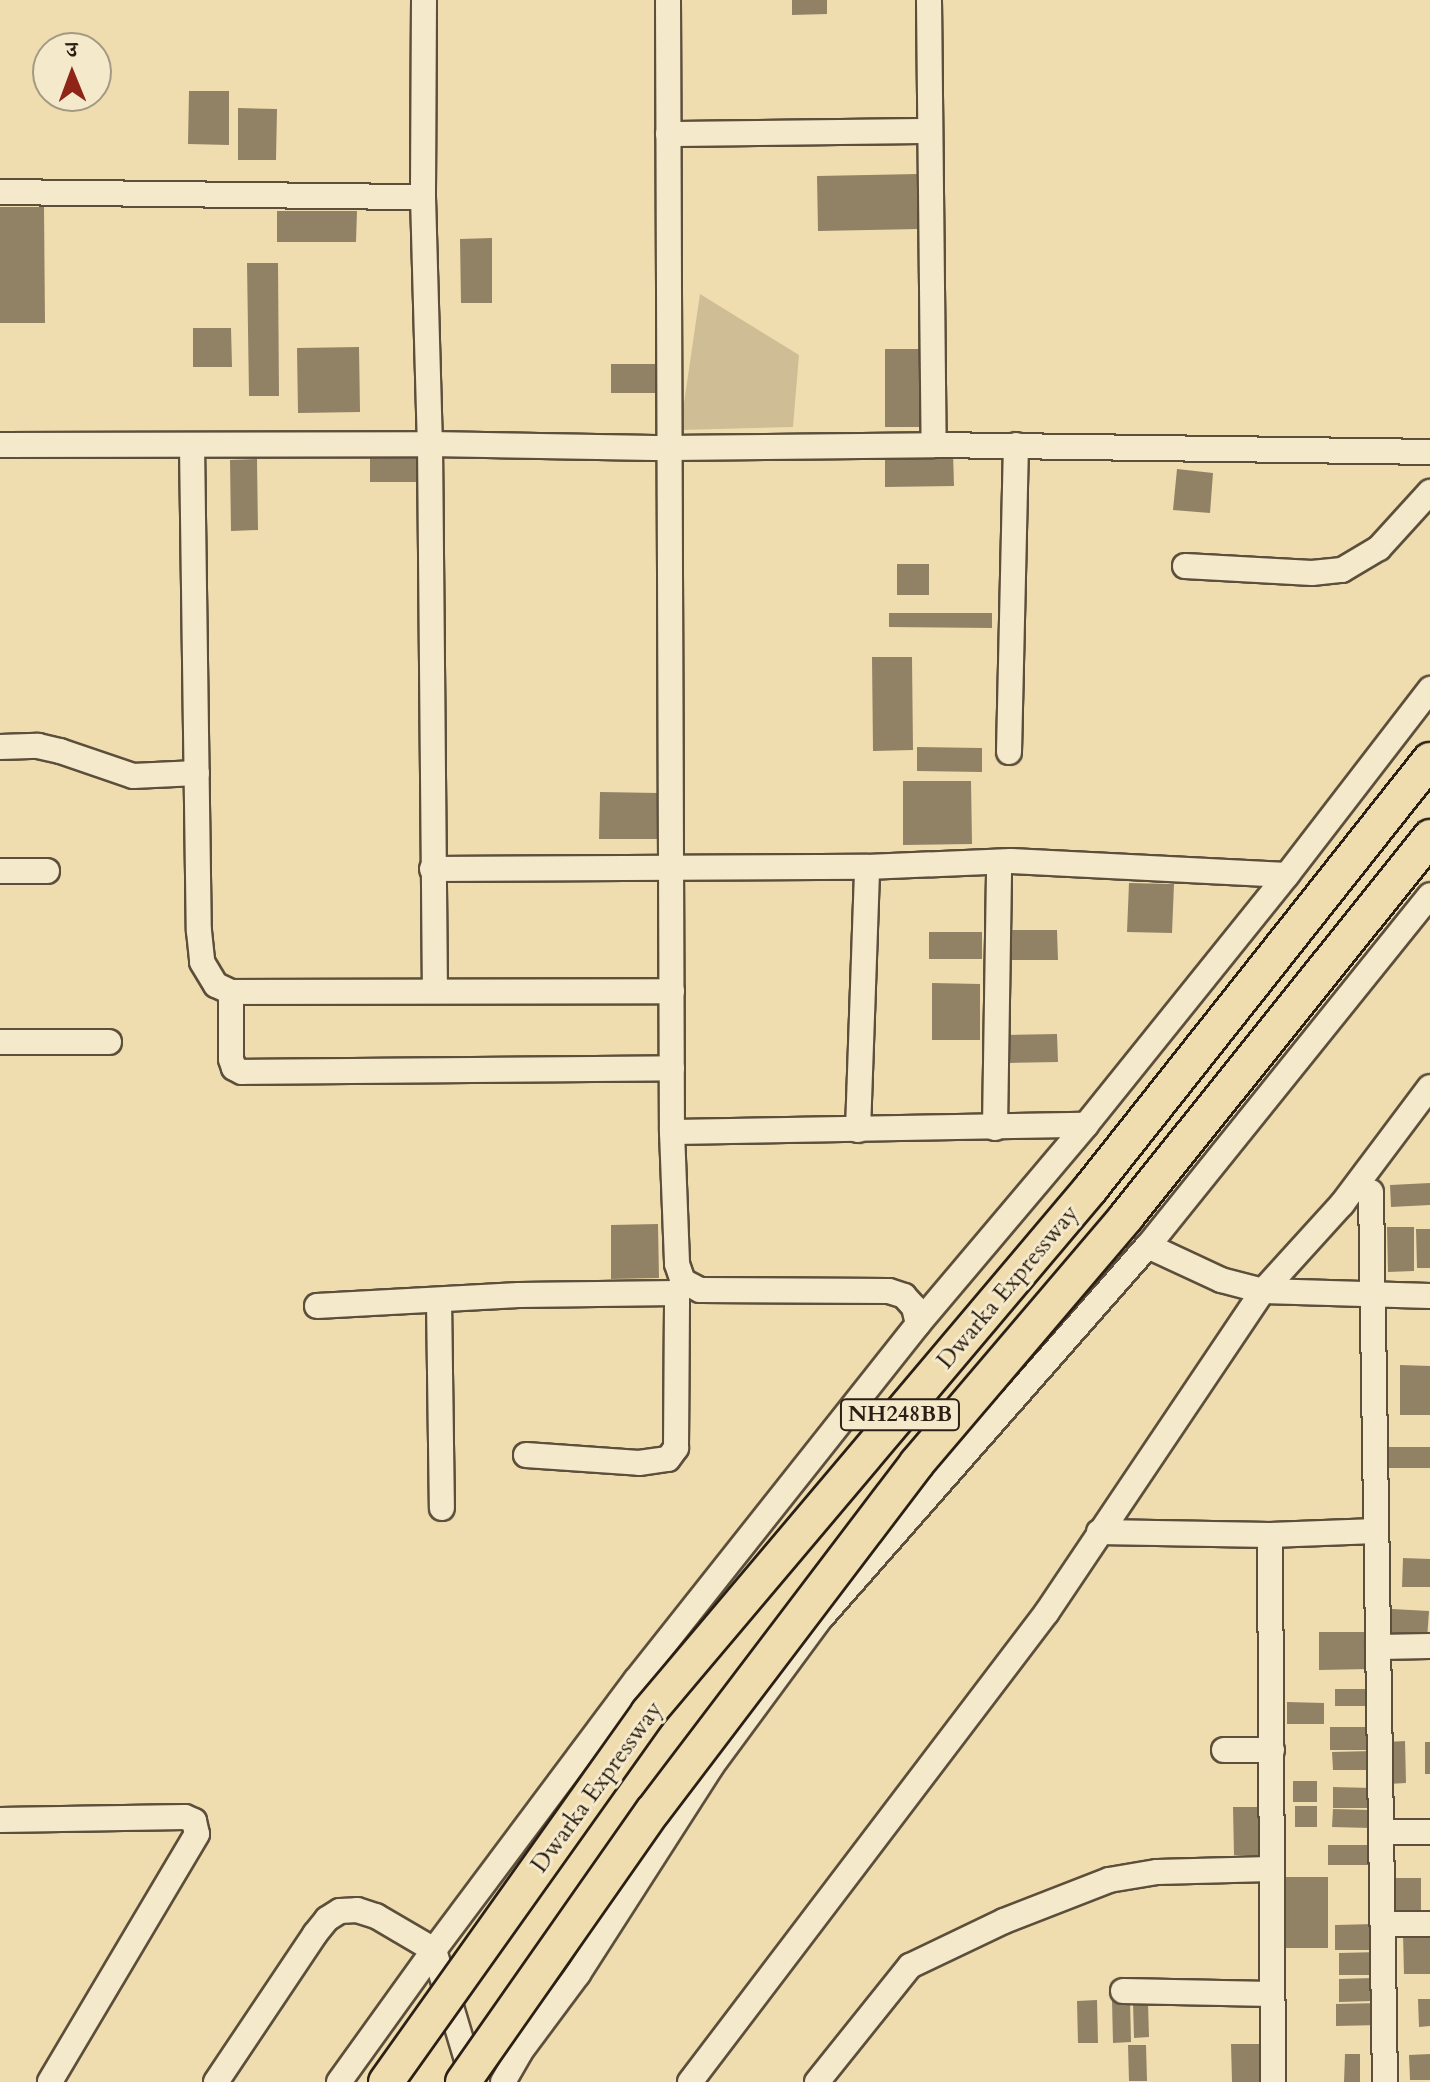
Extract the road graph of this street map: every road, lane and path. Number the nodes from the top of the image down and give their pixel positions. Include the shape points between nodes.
1 (424, 0) edge
2 (668, 0) edge
3 (929, 0) edge
4 (930, 131) junction
5 (668, 134) junction
6 (0, 192) edge
7 (423, 197) junction
8 (430, 444) junction
9 (0, 445) edge
10 (192, 445) junction
11 (934, 445) junction
12 (1016, 445) junction
13 (669, 448) junction
14 (1430, 452) edge
15 (1430, 492) edge
16 (1185, 566) dead end
17 (1430, 689) edge
18 (0, 747) edge
19 (1009, 752) dead end
20 (1430, 760) edge
21 (197, 773) junction
22 (1430, 837) edge
23 (999, 862) junction
24 (672, 867) junction
25 (867, 867) junction
26 (432, 869) junction
27 (0, 871) edge
28 (47, 871) dead end
29 (1287, 875) junction
30 (1430, 895) edge
31 (435, 991) junction
32 (672, 991) junction
33 (231, 992) junction
34 (0, 1042) edge
35 (109, 1042) dead end
36 (672, 1068) junction
37 (1430, 1087) edge
38 (1086, 1125) junction
39 (995, 1128) junction
40 (858, 1130) junction
41 (672, 1132) junction
42 (1371, 1192) dead end
43 (1148, 1246) junction
44 (680, 1287) junction
45 (1263, 1291) junction
46 (1371, 1296) junction
47 (1430, 1296) edge
48 (439, 1300) junction
49 (317, 1306) dead end
50 (918, 1324) junction
51 (526, 1455) dead end
52 (442, 1508) dead end
53 (1376, 1531) junction
54 (1099, 1532) junction
55 (1270, 1535) junction
56 (1430, 1646) edge
57 (1378, 1647) junction
58 (1224, 1750) dead end
59 (1272, 1750) junction
60 (0, 1820) edge
61 (1381, 1832) junction
62 (1430, 1832) edge
63 (1270, 1869) junction
64 (1383, 1924) junction
65 (1430, 1924) edge
66 (434, 1950) junction
67 (1123, 1991) dead end
68 (1272, 1994) junction
69 (50, 2082) edge
70 (216, 2082) edge
71 (339, 2082) edge
72 (386, 2082) edge
73 (463, 2082) edge
74 (474, 2082) edge
75 (503, 2082) edge
76 (690, 2082) edge
77 (817, 2082) edge
78 (1273, 2082) edge
79 (1385, 2082) edge

1 - 7 street
2 - 5 street
3 - 4 street
4 - 5 street
4 - 11 street
5 - 13 street
6 - 7 street
7 - 8 street
8 - 10 street
8 - 13 street
8 - 26 street
9 - 10 street
10 - 21 street
11 - 12 street
11 - 13 street
12 - 14 street
12 - 19 street
13 - 24 street
15 - 16 street via 1379,548 1342,570
17 - 29 street
18 - 21 street via 38,746 133,776
20 - 72 highway, Dwarka Expressway / NH248BB, bridge via 1091,1188 648,1713
21 - 33 street via 202,962 216,985
22 - 73 highway, Dwarka Expressway / NH248BB, bridge via 1126,1217 917,1463 653,1811
23 - 25 street
23 - 29 street
23 - 39 street
24 - 25 street
24 - 26 street
24 - 32 street
25 - 40 street
26 - 31 street
27 - 28 street
29 - 38 street
30 - 43 street
31 - 32 street
31 - 33 street
32 - 36 street
33 - 36 street via 231,1059 242,1072
34 - 35 street
36 - 41 street
37 - 45 street via 1342,1204
38 - 39 street
38 - 50 street
39 - 40 street
40 - 41 street
41 - 44 street
42 - 46 street
43 - 45 street via 1221,1280
43 - 75 street via 819,1620 710,1768
44 - 48 street
44 - 50 street via 723,1293 889,1291 914,1307
44 - 51 street via 676,1448 668,1459 639,1463
45 - 46 street
45 - 54 street
46 - 47 street
46 - 53 street
48 - 49 street
48 - 52 street
50 - 66 street via 636,1680
53 - 55 street
53 - 57 street
54 - 55 street
54 - 76 street via 1047,1612
55 - 59 street
56 - 57 street
57 - 61 street
58 - 59 street
59 - 63 street
60 - 69 street via 163,1815 194,1821 197,1834
61 - 62 street
61 - 64 street
63 - 68 street
63 - 77 street via 1157,1872 1109,1880 1004,1921 910,1966
64 - 65 street
64 - 79 street
66 - 70 street via 376,1916 340,1911 327,1919
66 - 71 street
66 - 74 street
67 - 68 street
68 - 78 street

